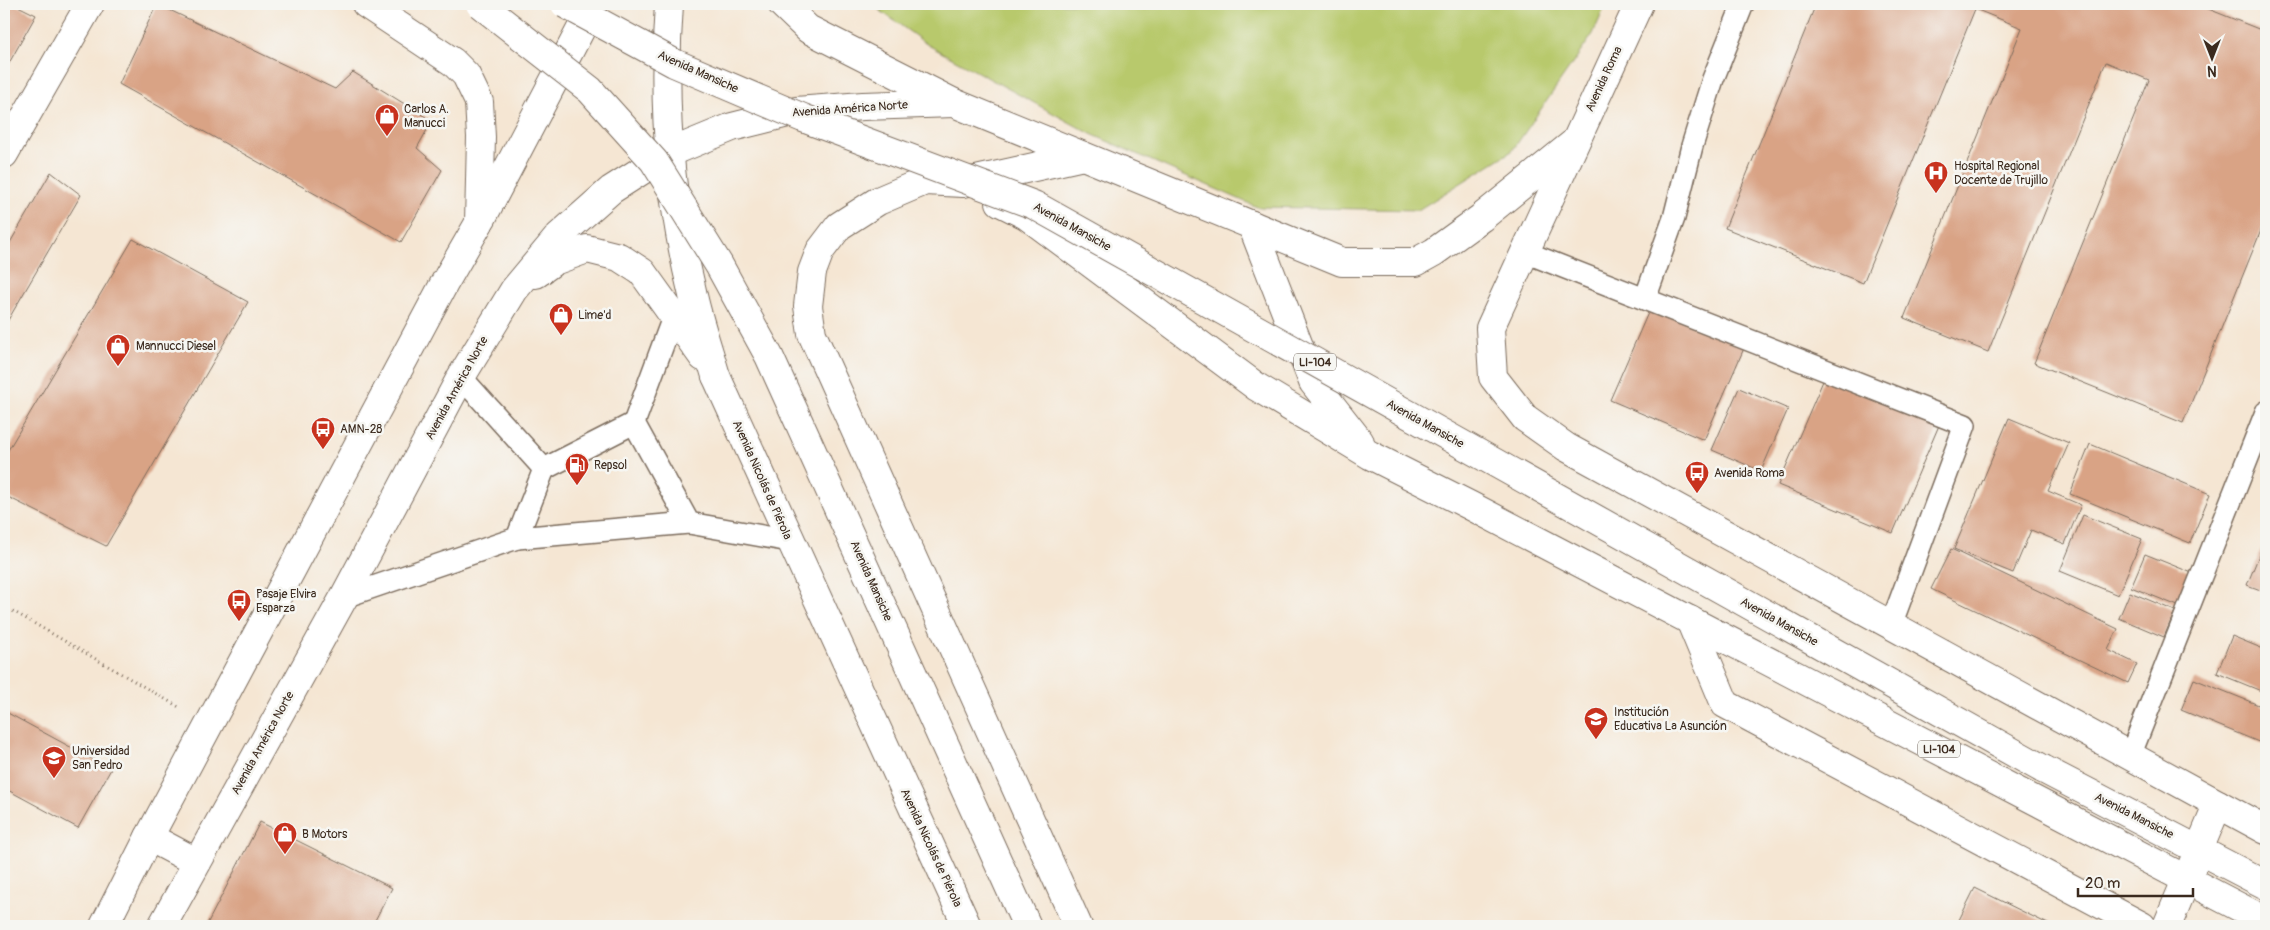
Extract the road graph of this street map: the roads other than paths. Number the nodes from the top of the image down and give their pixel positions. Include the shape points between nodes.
1 (90, 4) edge
2 (366, 4) edge
3 (480, 4) edge
4 (565, 4) edge
5 (594, 4) edge
6 (668, 4) edge
7 (782, 4) edge
8 (1639, 4) edge
9 (1743, 4) edge
10 (954, 103) junction
11 (1575, 142) junction
12 (669, 153) junction
13 (4, 154) edge
14 (1083, 156) junction
15 (963, 183) junction
16 (479, 223) junction
17 (1252, 225) junction
18 (1525, 252) junction
19 (514, 290) junction
20 (1644, 298) junction
21 (674, 315) junction
22 (716, 376) junction
23 (461, 377) junction
24 (2266, 412) edge
25 (634, 423) junction
26 (1370, 455) junction
27 (544, 469) junction
28 (689, 523) junction
29 (517, 538) junction
30 (790, 541) junction
31 (344, 597) junction
32 (1690, 620) junction
33 (1891, 625) junction
34 (2130, 756) junction
35 (2218, 804) junction
36 (2266, 830) edge
37 (149, 837) junction
38 (2199, 850) junction
39 (196, 862) junction
40 (2187, 878) junction
41 (2266, 885) edge
42 (2266, 921) edge
43 (104, 926) edge
44 (162, 926) edge
45 (968, 926) edge
46 (1028, 926) edge
47 (1078, 926) edge
48 (2142, 926) edge
49 (2166, 926) edge

1 - 13 main road
2 - 16 main road via 454,62 466,75 479,102
3 - 46 main road, Avenida Mansiche, bridge via 590,90 654,161 719,265 769,356
4 - 38 main road, Avenida Mansiche / LI-104, bridge via 674,64 803,118 1034,205 2043,769
5 - 16 main road
6 - 12 main road, Avenida Nicolás de Piérola
7 - 10 main road via 808,29
8 - 11 main road, Avenida Roma
9 - 20 lane via 1713,79 1674,218
10 - 12 main road, Avenida América Norte via 796,111 732,127
10 - 14 main road
11 - 17 main road via 1481,218 1416,262 1342,262
11 - 18 main road, Avenida Roma
12 - 19 main road, Avenida América Norte via 611,190 566,230
12 - 22 main road, Avenida Nicolás de Piérola via 675,205 692,292
14 - 15 main road
14 - 17 main road
15 - 26 main road, Avenida Mansiche via 1026,215 1257,387
15 - 47 main road via 924,181 878,201 839,226 820,251 812,272 808,306 812,334
16 - 37 main road via 444,282
17 - 26 main road via 1313,382
18 - 20 lane
18 - 33 main road, Avenida Roma via 1490,328 1493,377 1525,418 1566,447
19 - 21 main road via 554,261 587,249 618,257 642,272
19 - 23 main road, Avenida América Norte
20 - 33 lane via 1964,425
21 - 22 main road
21 - 25 lane
22 - 30 main road, Avenida Nicolás de Piérola
23 - 27 lane
23 - 31 main road, Avenida América Norte
24 - 34 lane
25 - 27 lane
25 - 28 lane
26 - 32 main road, Avenida Mansiche / LI-104
27 - 29 lane
28 - 29 lane
28 - 30 lane
29 - 31 lane
30 - 45 main road, Avenida Nicolás de Piérola
31 - 39 main road, Avenida América Norte
32 - 40 main road, Avenida Mansiche / LI-104
32 - 48 main road via 1725,704
33 - 34 main road
34 - 35 main road
35 - 36 main road
35 - 38 main road
37 - 39 main road
37 - 43 main road
38 - 40 main road
38 - 41 main road, Avenida Mansiche / LI-104
39 - 44 main road, Avenida América Norte
40 - 42 main road, Avenida Mansiche / LI-104
40 - 49 main road

